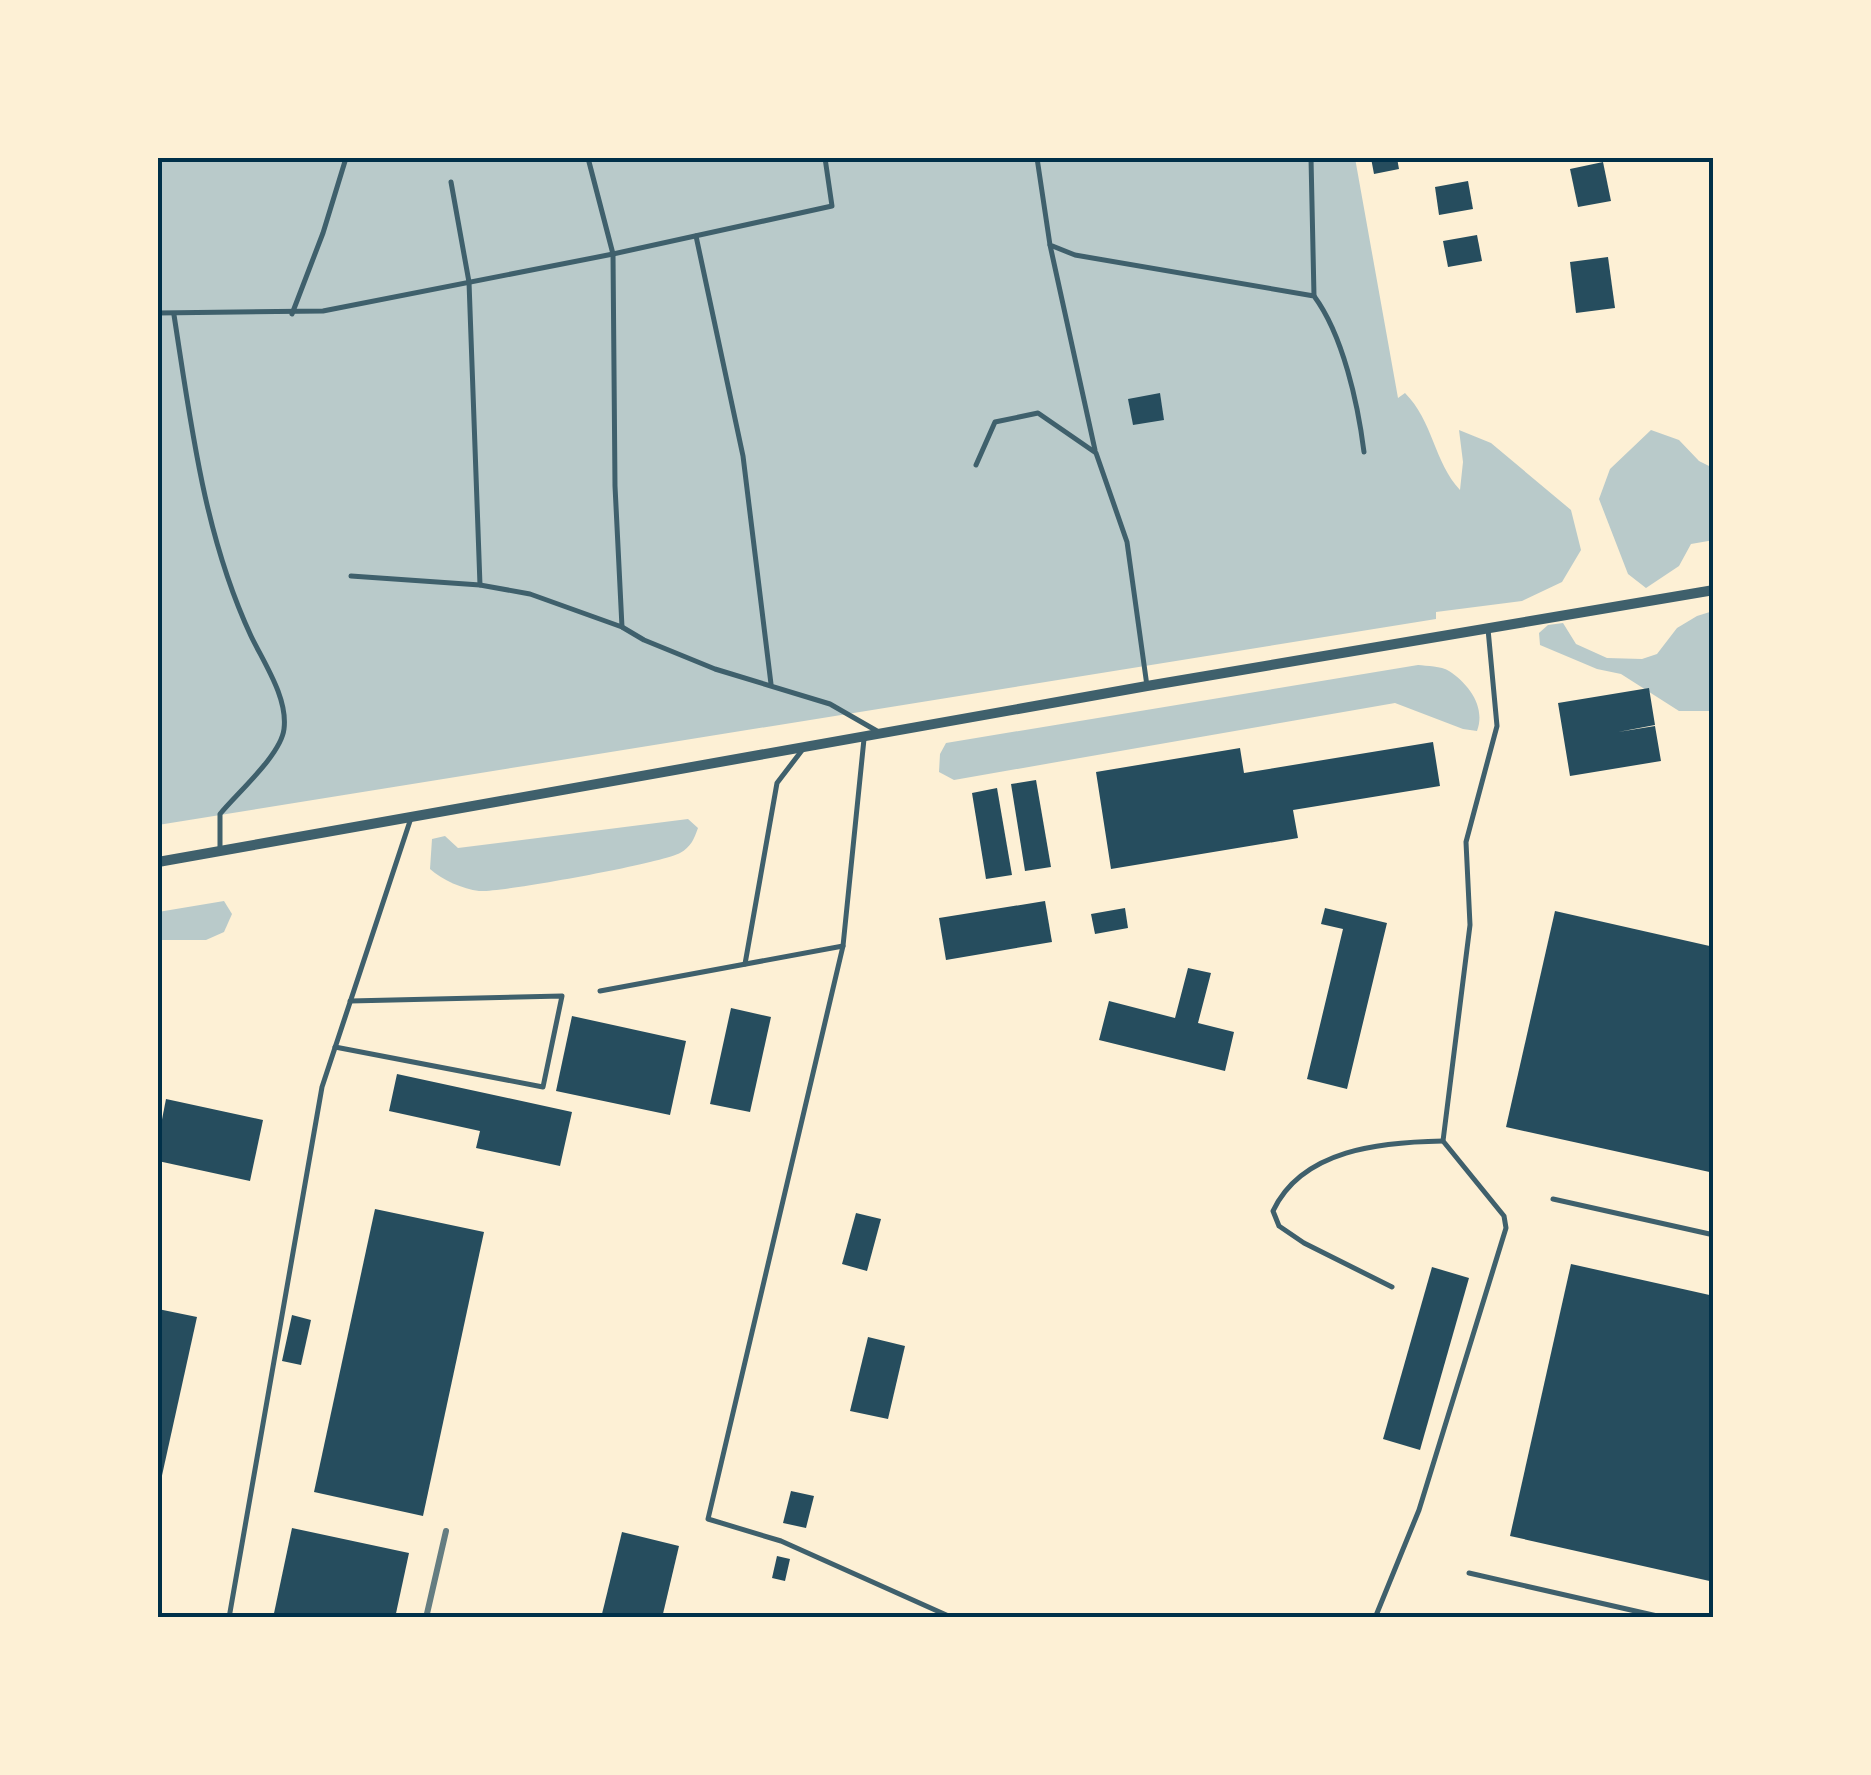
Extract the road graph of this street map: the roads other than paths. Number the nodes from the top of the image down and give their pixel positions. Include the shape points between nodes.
1 (346, 158) edge
2 (588, 158) edge
3 (825, 158) edge
4 (1038, 158) edge
5 (1311, 158) edge
6 (451, 182) dead end
7 (696, 236) junction
8 (1050, 245) junction
9 (613, 254) junction
10 (468, 282) junction
11 (1314, 296) junction
12 (158, 313) edge
13 (174, 314) junction
14 (292, 314) junction
15 (1096, 452) junction
16 (1364, 452) dead end
17 (976, 465) dead end
18 (351, 576) dead end
19 (480, 585) junction
20 (1714, 590) edge
21 (1487, 626) junction
22 (622, 627) junction
23 (770, 684) junction
24 (1147, 686) junction
25 (879, 732) junction
26 (864, 736) junction
27 (805, 746) junction
28 (410, 818) junction
29 (220, 851) junction
30 (158, 862) edge
31 (844, 946) junction
32 (745, 964) junction
33 (600, 991) dead end
34 (350, 1001) junction
35 (335, 1047) junction
36 (1444, 1141) junction
37 (1552, 1199) dead end
38 (1714, 1235) edge
39 (1392, 1287) dead end
40 (1469, 1573) dead end
41 (230, 1618) edge
42 (953, 1618) edge
43 (1375, 1618) edge
44 (1666, 1618) edge

1 - 14 lane
2 - 9 lane
3 - 7 lane via 832,206
4 - 8 lane
5 - 11 lane
6 - 10 lane
7 - 9 lane
7 - 23 lane via 744,456
8 - 11 lane
8 - 15 lane
9 - 10 lane
9 - 22 lane
10 - 14 lane
10 - 19 lane
11 - 16 lane via 1327,313 1346,371
12 - 13 lane
13 - 14 lane
13 - 29 lane via 196,461 229,588 284,710 284,733 272,754 220,814
15 - 17 lane via 1038,413 995,422
15 - 24 lane via 1127,542
18 - 19 lane
19 - 22 lane via 530,594
20 - 21 street
21 - 24 street
21 - 36 lane via 1497,726 1466,842 1470,925
22 - 23 lane via 715,669
23 - 25 lane via 830,704
24 - 25 street
25 - 26 street
26 - 27 street
26 - 31 lane
27 - 28 street
27 - 32 lane via 777,783
28 - 29 street
28 - 34 lane
29 - 30 street
31 - 32 lane
31 - 42 lane via 708,1519 780,1541
32 - 33 lane
34 - 35 lane
34 - 35 lane via 562,996 542,1087
35 - 41 lane via 322,1087
36 - 39 lane via 1391,1142 1308,1169 1283,1190 1273,1211 1279,1226 1304,1242
36 - 43 lane via 1504,1216 1506,1228 1419,1510
37 - 38 lane
40 - 44 lane

